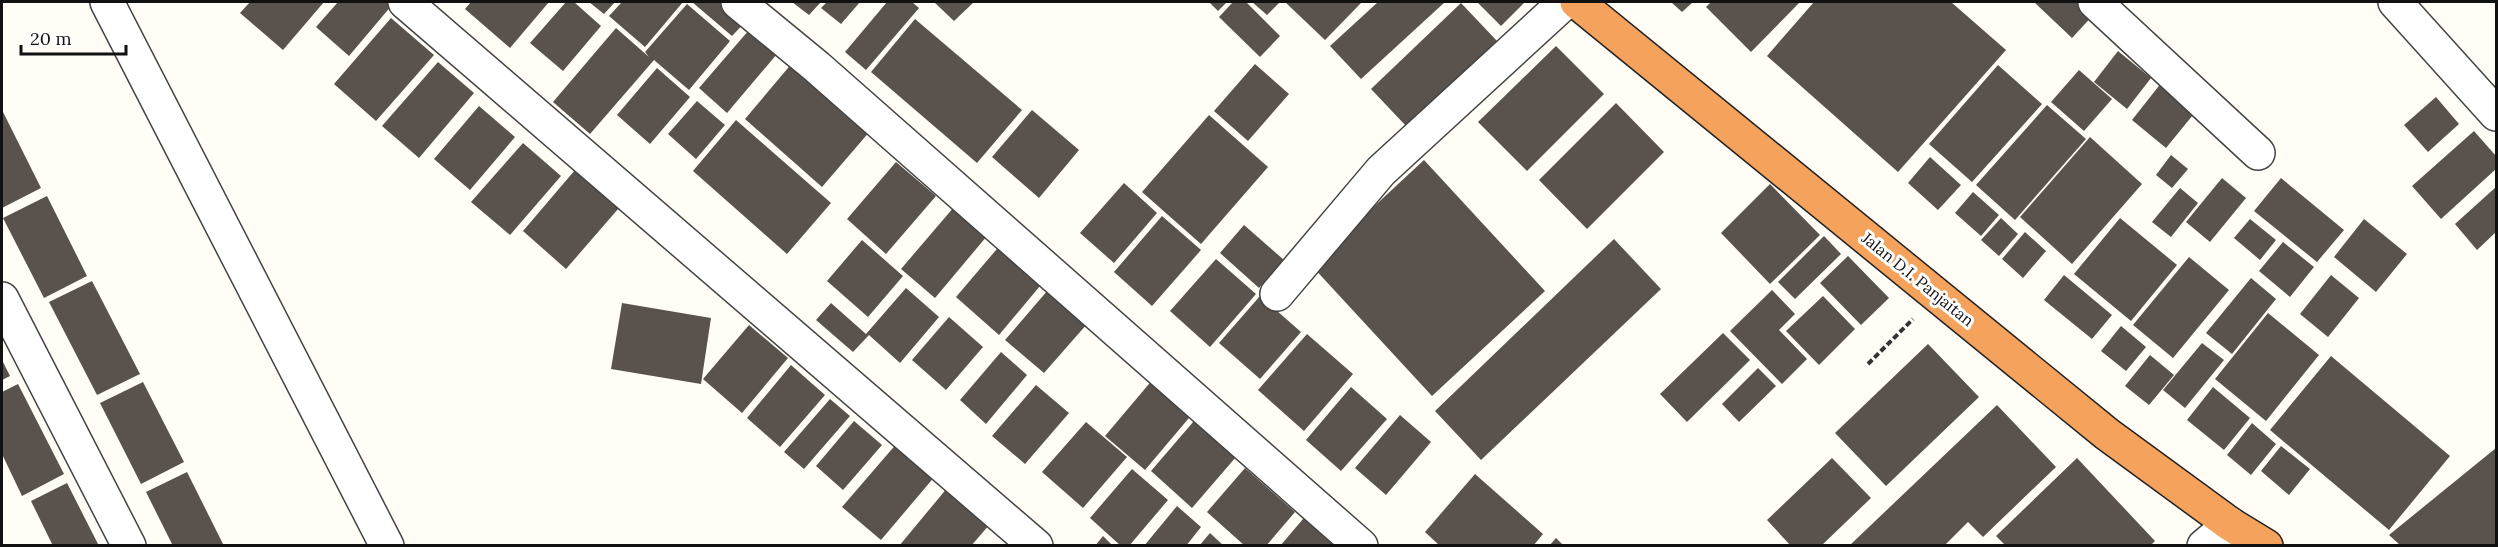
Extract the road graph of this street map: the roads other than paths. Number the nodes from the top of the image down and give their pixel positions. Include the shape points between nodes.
1 (107, 2) edge
2 (405, 2) edge
3 (738, 2) edge
4 (1565, 2) edge
5 (1578, 2) edge
6 (2095, 2) edge
7 (2395, 2) edge
8 (2496, 114) edge
9 (2258, 153) dead end
10 (1276, 294) dead end
11 (2, 299) edge
12 (2230, 524) junction
13 (129, 546) edge
14 (387, 546) edge
15 (1036, 546) edge
16 (1361, 546) edge
17 (2204, 546) edge
18 (2266, 546) edge

1 - 14 street
2 - 15 street
3 - 16 street
4 - 10 street via 1381,171
5 - 12 highway, Jalan D.I. Panjaitan via 2107,434
6 - 9 street
7 - 8 street
11 - 13 street
12 - 17 street
12 - 18 highway, Jalan D.I. Panjaitan

